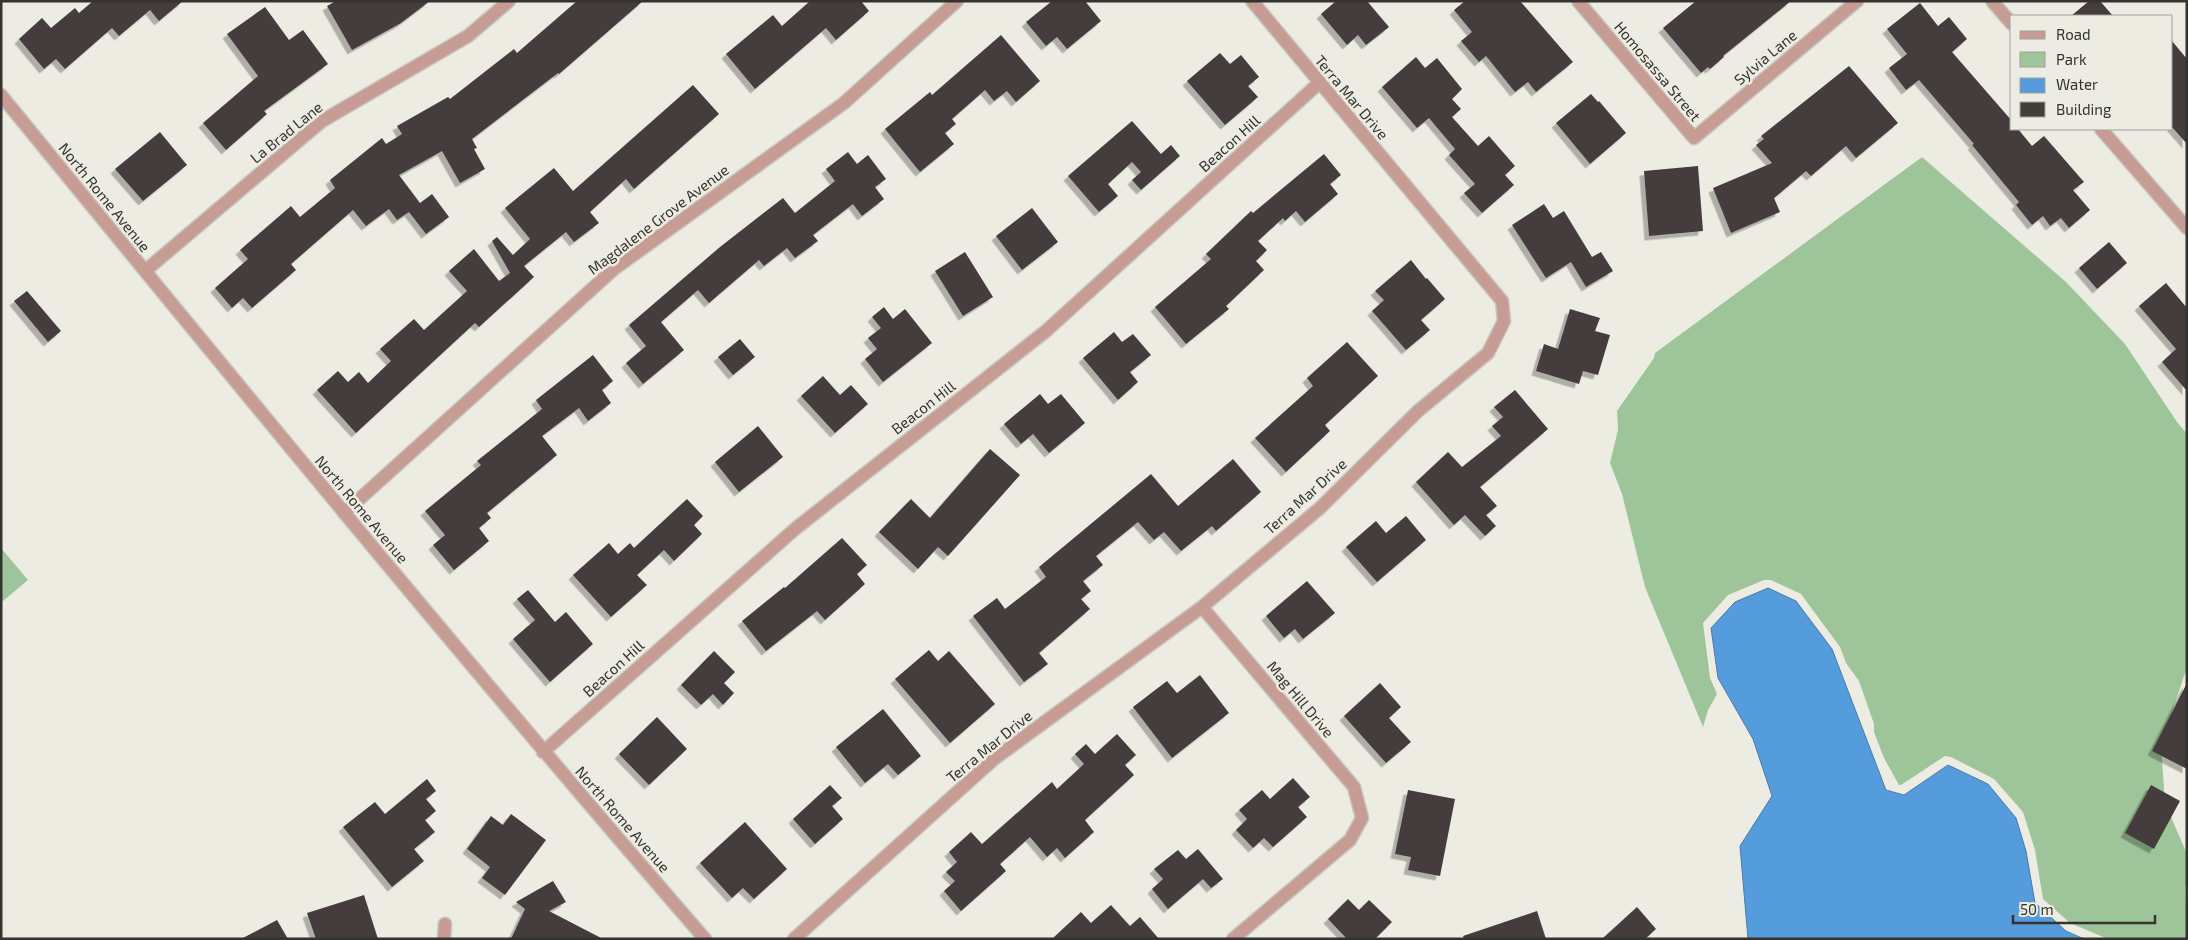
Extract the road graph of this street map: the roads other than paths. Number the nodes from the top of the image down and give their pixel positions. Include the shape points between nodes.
1 (509, 1) edge
2 (956, 1) edge
3 (1252, 1) edge
4 (1578, 1) edge
5 (1857, 1) edge
6 (1992, 1) edge
7 (2010, 22) edge
8 (1319, 82) junction
9 (1, 95) edge
10 (2103, 130) edge
11 (1694, 138) joint
12 (2187, 228) edge
13 (145, 271) junction
14 (344, 514) junction
15 (1202, 607) junction
16 (543, 752) junction
17 (445, 924) dead end
18 (444, 939) edge
19 (705, 939) edge
20 (794, 939) edge
21 (1233, 939) edge

1 - 13 street, La Brad Lane via 468,36 322,122
2 - 14 street, Magdalene Grove Avenue via 844,103 614,269
3 - 8 street, Terra Mar Drive
4 - 11 street, Homosassa Street
5 - 11 street, Sylvia Lane
6 - 7 street
8 - 15 street, Terra Mar Drive via 1502,301 1504,321 1488,353 1418,411 1320,508
8 - 16 street, Beacon Hill via 1046,331 795,529
9 - 13 street, North Rome Avenue
10 - 12 street
13 - 14 street, North Rome Avenue
14 - 16 street, North Rome Avenue
15 - 20 street, Terra Mar Drive via 994,759
15 - 21 street, Mag Hill Drive via 1354,787 1362,818 1350,840
16 - 19 street, North Rome Avenue
17 - 18 street

